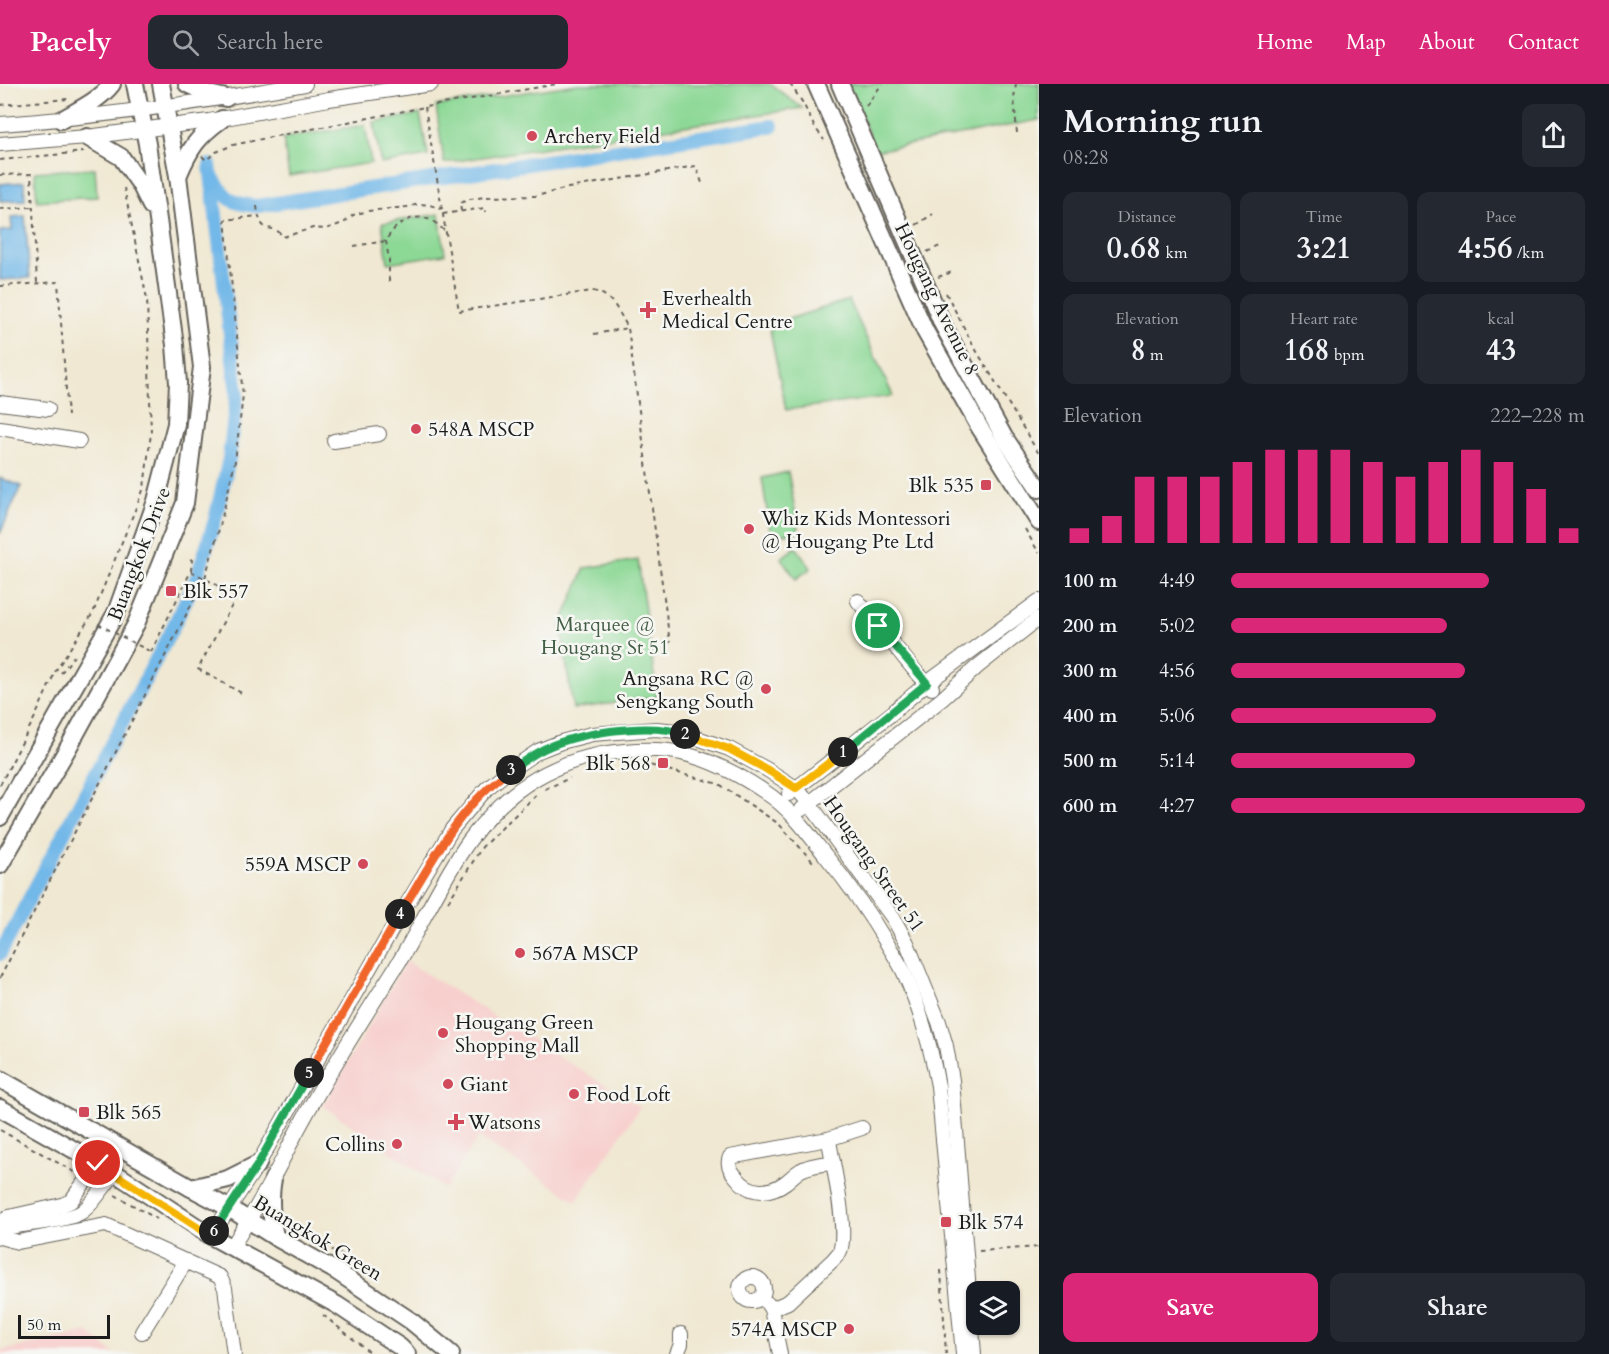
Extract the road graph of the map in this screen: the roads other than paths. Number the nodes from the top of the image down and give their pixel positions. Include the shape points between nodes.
1 (112, 84) edge
2 (135, 84) edge
3 (162, 84) edge
4 (188, 84) edge
5 (305, 84) edge
6 (431, 84) edge
7 (815, 85) edge
8 (841, 86) edge
9 (226, 98) junction
10 (166, 107) junction
11 (139, 110) junction
12 (222, 119) junction
13 (61, 120) junction
14 (0, 124) edge
15 (169, 126) junction
16 (144, 130) junction
17 (0, 144) edge
18 (90, 144) junction
19 (178, 176) junction
20 (158, 220) junction
21 (0, 403) edge
22 (48, 409) dead end
23 (0, 428) edge
24 (378, 434) dead end
25 (79, 441) dead end
26 (334, 441) dead end
27 (1039, 489) edge
28 (1039, 522) edge
29 (858, 601) dead end
30 (1039, 602) edge
31 (1039, 618) edge
32 (927, 683) junction
33 (942, 699) junction
34 (796, 788) junction
35 (780, 801) junction
36 (809, 803) junction
37 (794, 816) junction
38 (0, 817) edge
39 (0, 865) edge
40 (0, 1079) edge
41 (0, 1108) edge
42 (862, 1128) dead end
43 (828, 1139) junction
44 (833, 1162) junction
45 (98, 1163) junction
46 (258, 1164) junction
47 (115, 1173) junction
48 (273, 1179) junction
49 (191, 1188) junction
50 (229, 1208) junction
51 (248, 1221) junction
52 (0, 1224) edge
53 (211, 1236) junction
54 (0, 1237) edge
55 (275, 1237) junction
56 (232, 1247) junction
57 (186, 1261) junction
58 (762, 1296) dead end
59 (771, 1309) junction
60 (142, 1332) dead end
61 (681, 1334) dead end
62 (969, 1353) edge
63 (234, 1354) edge
64 (407, 1354) edge
65 (451, 1354) edge
66 (676, 1354) edge
67 (780, 1354) edge

1 - 13 main road
2 - 11 main road, Buangkok Drive
3 - 10 main road, Buangkok Drive
4 - 9 main road
5 - 9 street
6 - 12 street
7 - 28 main road, Hougang Avenue 8 via 925,331
8 - 27 main road, Hougang Avenue 8 via 943,325 1004,437
9 - 10 street
10 - 11 street
10 - 15 main road, Buangkok Drive
11 - 13 street
11 - 16 main road, Buangkok Drive
12 - 15 street
12 - 19 main road via 200,136
13 - 14 street
15 - 16 street
15 - 19 main road, Buangkok Drive
16 - 18 street
16 - 20 main road, Buangkok Drive
17 - 18 street
18 - 20 main road via 121,157
19 - 39 main road, Buangkok Drive via 202,367 185,503 136,624
20 - 38 main road, Buangkok Drive via 178,383 176,424 156,501 116,613
21 - 22 street
23 - 25 street
24 - 26 street
29 - 32 street
30 - 32 street
31 - 33 street
32 - 33 street
32 - 34 street
33 - 36 street
34 - 35 street
34 - 36 street, Hougang Street 51
34 - 46 street, Hougang Street 51 via 729,749 677,731 656,729 592,734 561,742 507,772 487,788 452,829
35 - 37 street, Hougang Street 51
35 - 48 street, Hougang Street 51 via 717,765 682,753 647,748 567,762 516,790 469,840 296,1132
36 - 37 street
36 - 62 street, Hougang Street 51 via 893,918 907,943 946,1046 966,1252
37 - 62 street, Hougang Street 51 via 873,919 904,972 923,1020 938,1086
40 - 49 main road, Buangkok Green
41 - 45 main road
42 - 43 street
43 - 44 street
43 - 44 street via 730,1157 728,1161 742,1184 758,1192 780,1187 809,1167
44 - 59 street via 842,1222 840,1251 788,1302
45 - 47 main road
45 - 52 street via 71,1201 9,1217
46 - 49 main road via 228,1179
46 - 50 street, Hougang Street 51
47 - 52 street via 79,1214 9,1227
47 - 53 main road
48 - 51 street, Hougang Street 51
48 - 55 main road via 270,1196
49 - 50 main road, Buangkok Green
50 - 51 main road, Buangkok Green
50 - 53 street, Hougang Street 51
51 - 55 main road, Buangkok Green
51 - 56 street, Hougang Street 51
53 - 56 main road
54 - 57 street via 18,1242 103,1224
55 - 65 main road, Buangkok Green via 336,1271 411,1321
56 - 64 main road via 337,1305
57 - 60 street
57 - 63 street via 223,1282
58 - 59 street
59 - 67 street
61 - 66 street

